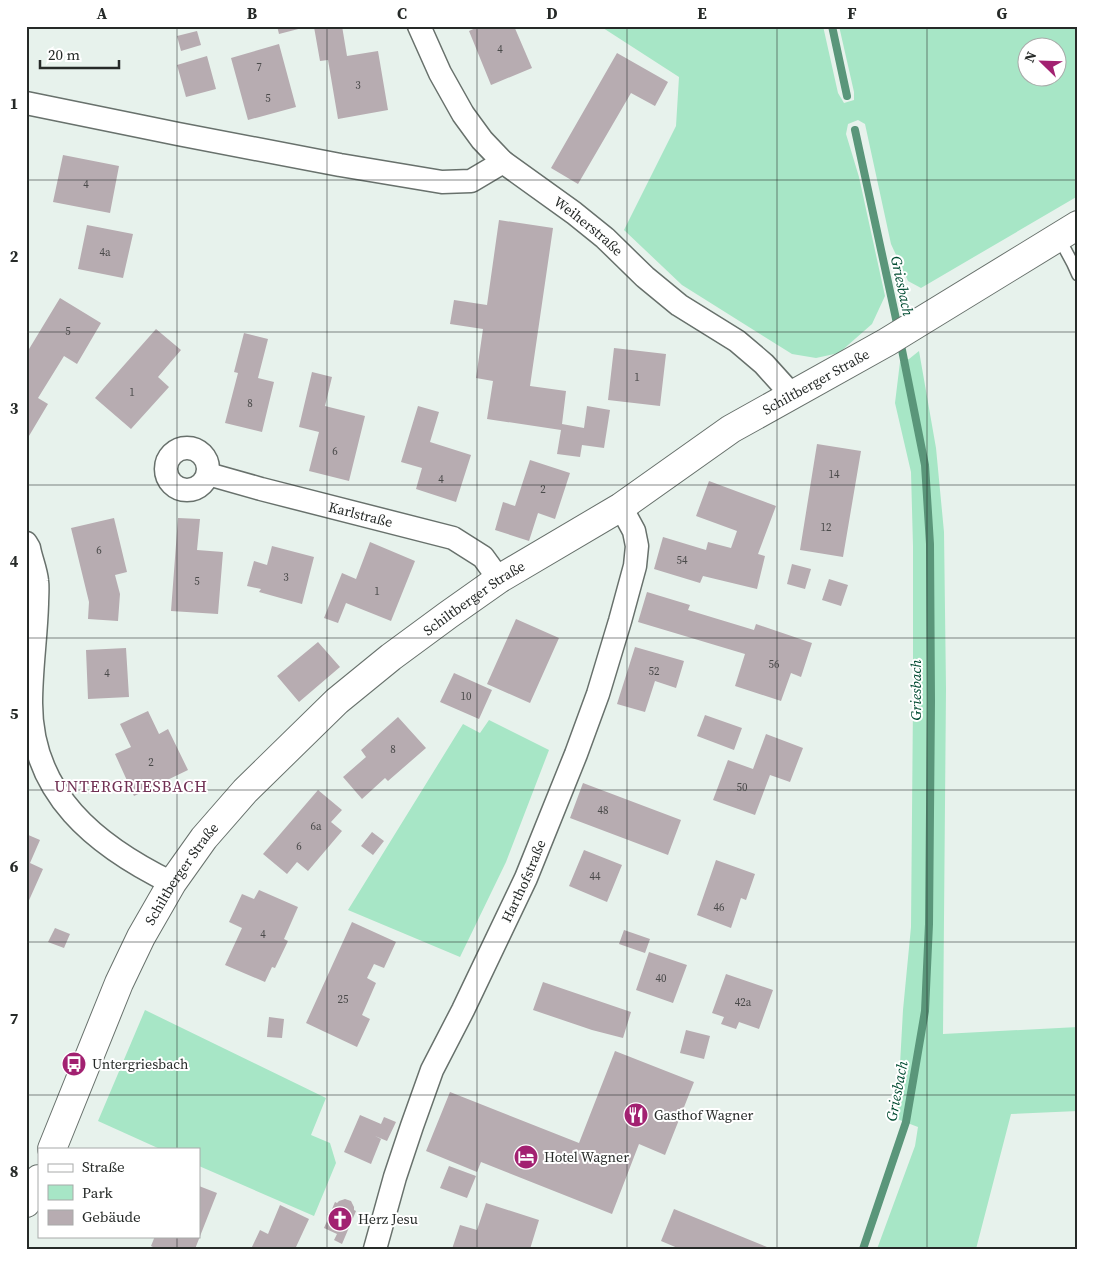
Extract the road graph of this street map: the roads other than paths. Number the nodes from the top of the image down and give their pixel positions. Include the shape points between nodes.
1 (419, 26) edge
2 (26, 103) edge
3 (503, 162) junction
4 (1068, 231) edge
5 (1078, 275) edge
6 (792, 395) junction
7 (208, 474) dead end
8 (621, 506) junction
9 (26, 543) edge
10 (500, 579) junction
11 (172, 883) junction
12 (52, 1148) edge
13 (38, 1181) edge
14 (26, 1203) edge
15 (375, 1249) edge

1 - 3 street, Weiherstraße via 463,114
2 - 3 street via 442,182 471,181
3 - 6 street, Weiherstraße via 605,238 679,305 737,341 764,364
4 - 5 lane
4 - 6 main road, Schiltberger Straße via 887,342
6 - 8 main road, Schiltberger Straße via 731,429
7 - 10 street, Karlstraße via 453,538 483,557
8 - 10 main road, Schiltberger Straße
8 - 15 street, Harthofstraße via 634,531 637,546 635,566 598,694 526,878 432,1070 395,1177
9 - 11 street via 37,581 31,711 33,736 44,771 59,797 80,822 110,847
10 - 11 main road, Schiltberger Straße via 391,657 337,701 245,791 204,838
11 - 12 main road, Schiltberger Straße via 119,983
13 - 14 main road

